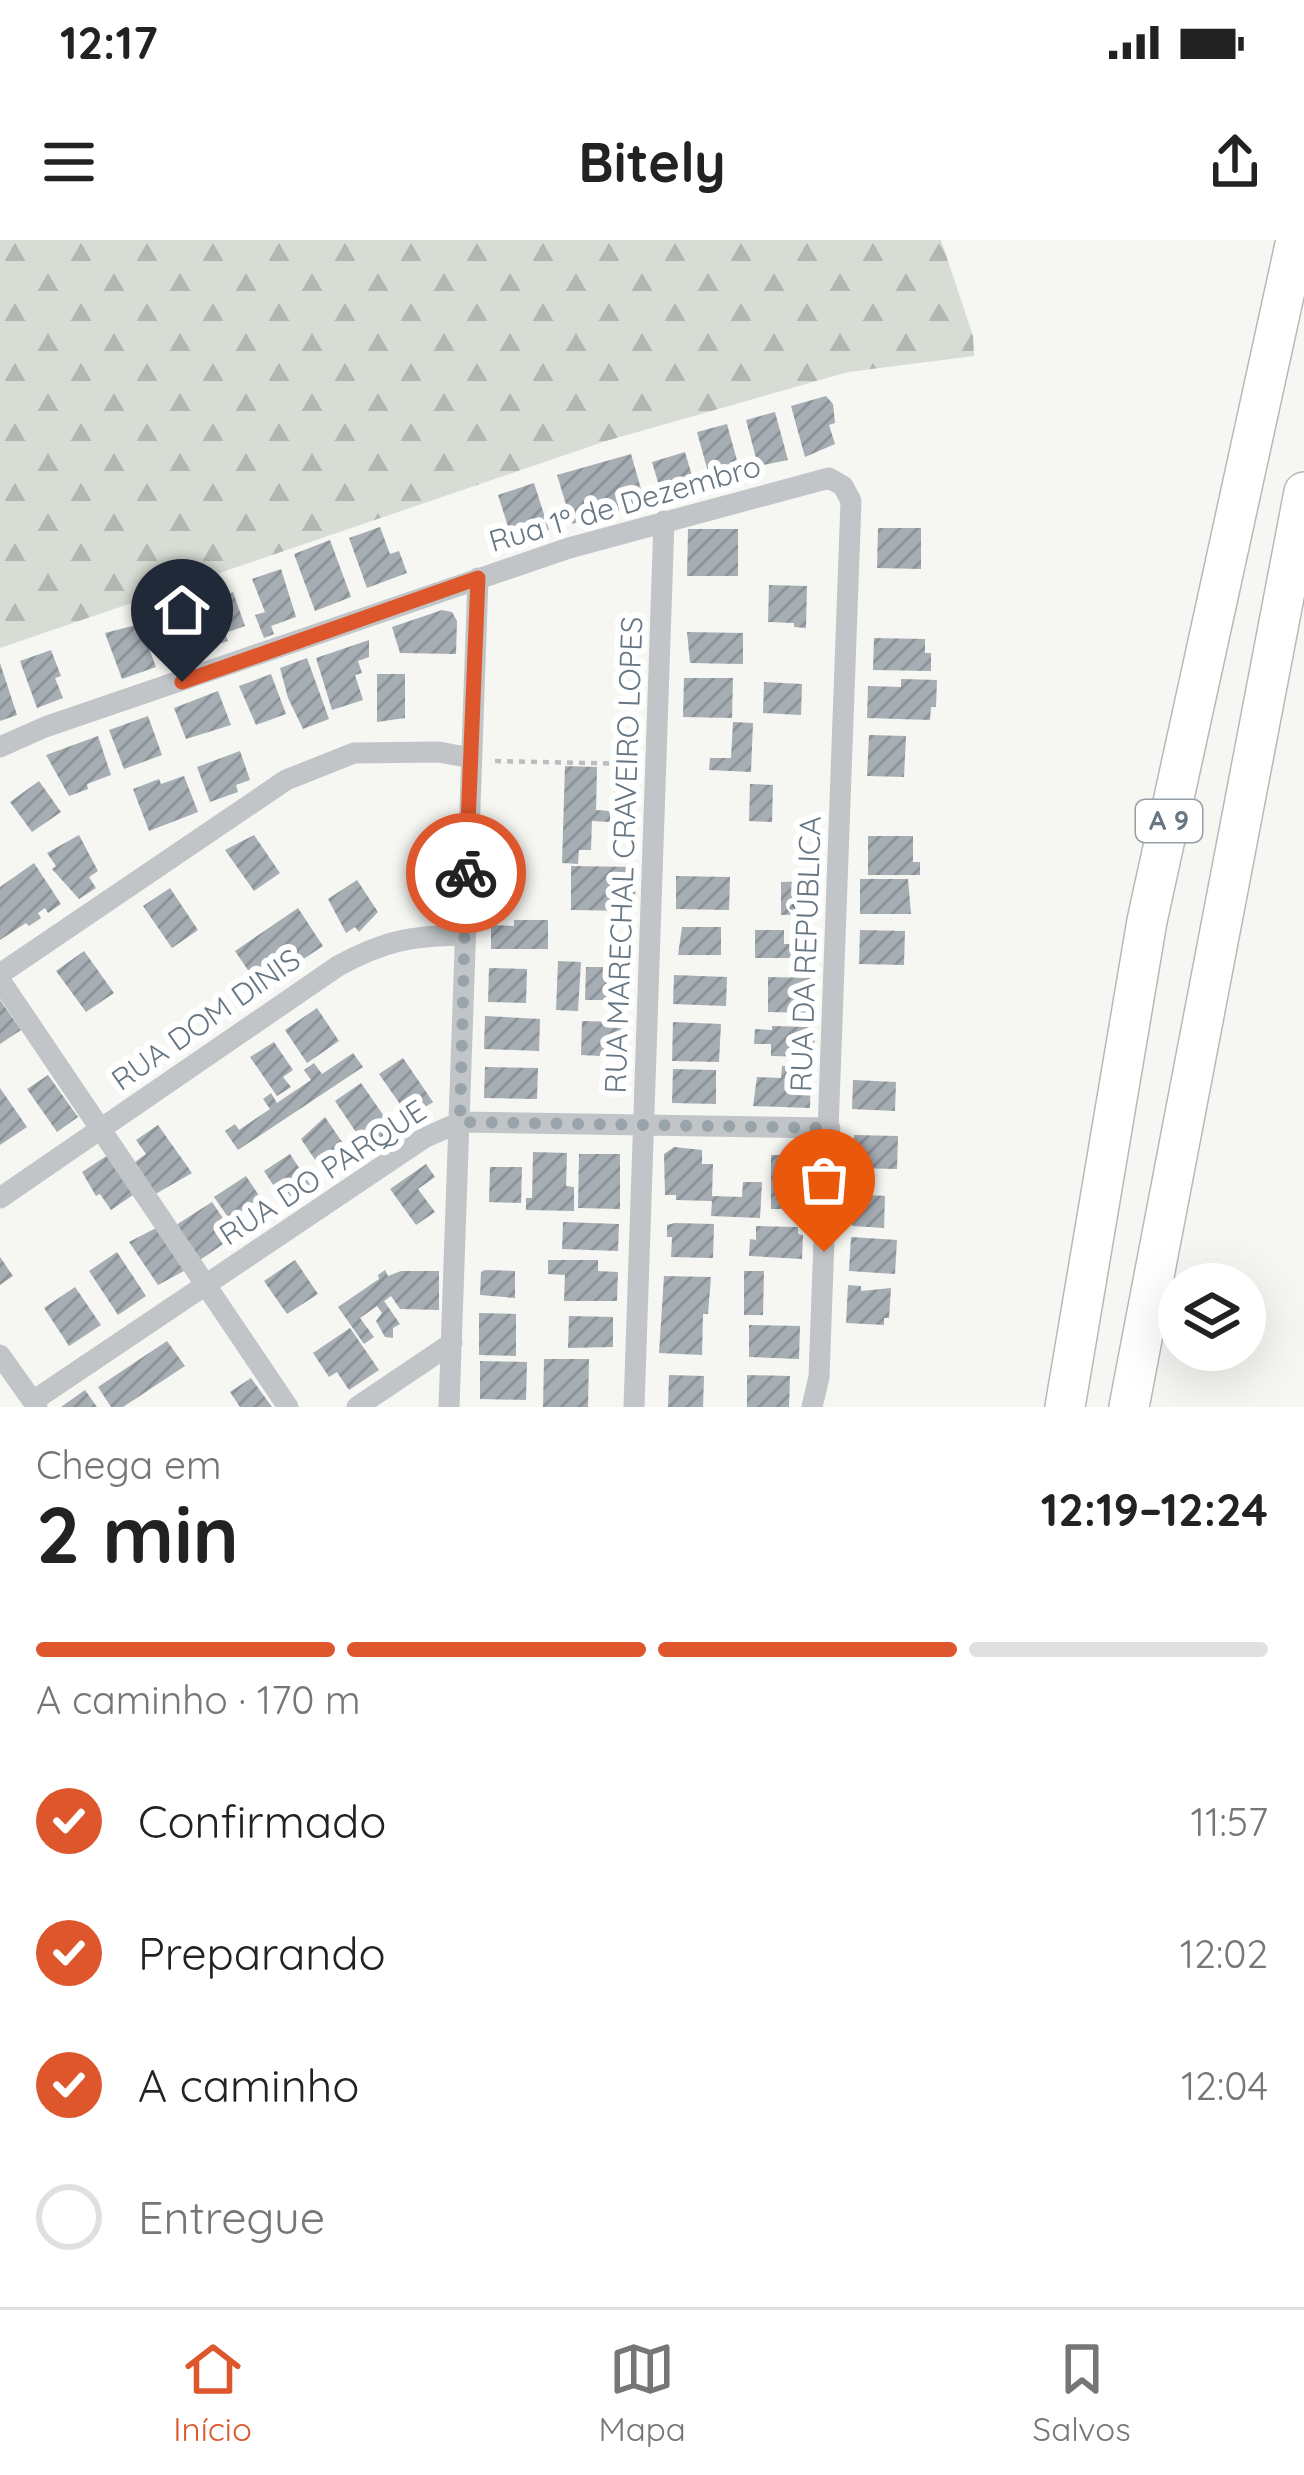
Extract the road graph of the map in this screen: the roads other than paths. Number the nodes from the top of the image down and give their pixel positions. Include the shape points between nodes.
1 (1295, 240) edge
2 (1304, 492) edge
3 (851, 501) joint
4 (664, 521) junction
5 (478, 578) junction
6 (0, 747) edge
7 (480, 759) junction
8 (462, 935) junction
9 (0, 977) edge
10 (460, 1122) junction
11 (645, 1127) junction
12 (102, 1128) junction
13 (830, 1128) junction
14 (0, 1198) edge
15 (206, 1285) junction
16 (452, 1343) junction
17 (0, 1355) edge
18 (35, 1404) edge
19 (288, 1407) edge
20 (357, 1407) edge
21 (449, 1407) edge
22 (634, 1407) edge
23 (812, 1407) edge
24 (1065, 1407) edge
25 (1129, 1407) edge

1 - 24 highway, A 9 via 1147,921
2 - 25 highway, A 9
3 - 4 street, Rua 1º de Dezembro via 844,485 829,478
3 - 13 street, RUA DA REPÚBLICA
4 - 5 street, Rua 1º de Dezembro
4 - 11 street, RUA MARECHAL CRAVEIRO LOPES
5 - 6 street, Rua 1º de Dezembro
5 - 7 street
7 - 8 street
7 - 9 street via 354,753 286,780
8 - 10 street
8 - 12 street, RUA DOM DINIS via 407,936 371,947
9 - 12 street
10 - 11 street, RUA DO PARQUE
10 - 15 street, RUA DO PARQUE
10 - 16 street
11 - 13 street, RUA DO PARQUE
11 - 22 street, RUA MARECHAL CRAVEIRO LOPES
12 - 14 street, RUA DOM DINIS
12 - 15 street
13 - 23 street, RUA DA REPÚBLICA
15 - 18 street, RUA DO PARQUE
15 - 19 street
16 - 20 street
16 - 21 street
17 - 18 street

